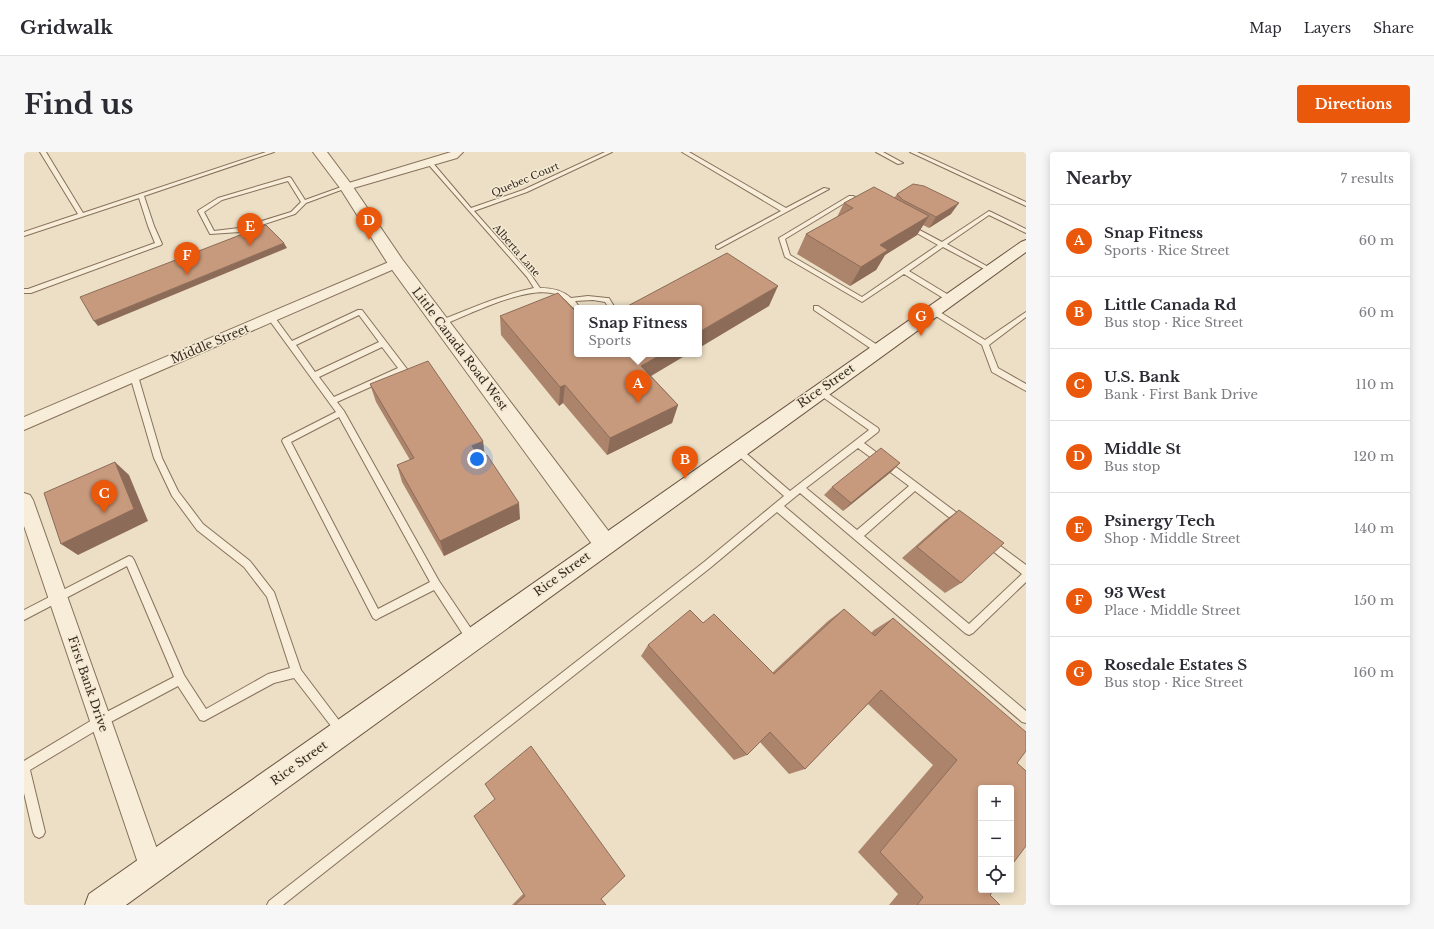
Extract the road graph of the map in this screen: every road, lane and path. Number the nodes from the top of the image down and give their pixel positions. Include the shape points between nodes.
1 (43, 152) edge
2 (271, 152) edge
3 (320, 152) edge
4 (458, 152) edge
5 (609, 152) edge
6 (685, 152) edge
7 (878, 152) edge
8 (913, 152) edge
9 (263, 153) edge
10 (430, 163) junction
11 (900, 163) dead end
12 (346, 187) junction
13 (826, 189) dead end
14 (141, 195) junction
15 (304, 202) junction
16 (1026, 204) edge
17 (872, 207) edge
18 (470, 210) junction
19 (786, 211) junction
20 (81, 215) junction
21 (904, 224) edge
22 (1026, 231) edge
23 (24, 234) edge
24 (943, 244) junction
25 (1026, 245) edge
26 (718, 247) dead end
27 (396, 263) junction
28 (990, 270) junction
29 (904, 271) junction
30 (538, 290) junction
31 (24, 291) edge
32 (950, 299) junction
33 (570, 300) junction
34 (574, 305) edge
35 (610, 305) edge
36 (816, 308) dead end
37 (933, 311) junction
38 (1026, 314) edge
39 (271, 317) junction
40 (441, 323) junction
41 (384, 343) junction
42 (292, 344) junction
43 (985, 344) junction
44 (878, 350) junction
45 (134, 376) junction
46 (314, 376) junction
47 (1026, 388) edge
48 (820, 391) junction
49 (332, 401) junction
50 (341, 414) junction
51 (24, 424) edge
52 (858, 443) junction
53 (737, 450) junction
54 (915, 486) junction
55 (800, 488) junction
56 (790, 496) junction
57 (24, 500) edge
58 (777, 506) junction
59 (970, 528) edge
60 (857, 536) junction
61 (983, 538) edge
62 (605, 544) junction
63 (1026, 570) edge
64 (1026, 576) edge
65 (436, 584) junction
66 (58, 597) junction
67 (24, 615) edge
68 (472, 639) junction
69 (296, 672) junction
70 (180, 679) junction
71 (1026, 718) edge
72 (101, 721) junction
73 (342, 732) junction
74 (24, 767) edge
75 (39, 832) dead end
76 (152, 869) junction
77 (100, 905) edge
78 (273, 905) edge

1 - 20 lane
2 - 9 lane
3 - 12 main road, Little Canada Road West
4 - 10 street
5 - 18 lane, Quebec Court via 525,191
6 - 19 lane
7 - 11 lane
8 - 16 lane
9 - 14 lane
10 - 12 street
10 - 18 lane, Alberta Lane
12 - 15 lane
12 - 27 main road, Little Canada Road West
13 - 19 lane
14 - 20 lane
14 - 31 lane via 159,244
15 - 15 lane via 289,179 220,199 202,211 212,233 240,230 293,213
17 - 29 lane via 851,197 782,238 787,256 862,300
18 - 30 lane, Alberta Lane via 529,276
19 - 26 lane
20 - 23 lane
21 - 24 lane
22 - 24 lane via 988,213
24 - 28 lane
24 - 29 lane
25 - 28 main road, Rice Street
27 - 39 street, Middle Street
27 - 40 main road, Little Canada Road West
28 - 32 main road, Rice Street
29 - 32 lane
30 - 33 lane via 560,293
30 - 40 lane, Alberta Lane via 521,292
32 - 37 main road, Rice Street
33 - 34 lane
33 - 35 lane via 600,298 607,300
36 - 44 lane
37 - 43 lane
37 - 44 main road, Rice Street
38 - 43 lane
39 - 42 lane
39 - 45 street, Middle Street
40 - 62 main road, Little Canada Road West
41 - 42 lane via 360,312
41 - 46 lane
41 - 49 lane via 403,368
42 - 46 lane
43 - 47 lane via 996,370
44 - 48 main road, Rice Street
45 - 51 street, Middle Street
45 - 69 lane via 158,458 175,493 200,527 247,564 271,595
46 - 49 lane
48 - 52 lane via 875,430
48 - 53 main road, Rice Street
49 - 50 lane
50 - 65 lane
50 - 65 lane via 286,441 376,615
52 - 54 lane
52 - 55 lane
53 - 56 lane
53 - 62 main road, Rice Street
54 - 59 lane
54 - 60 lane
55 - 56 lane
55 - 60 lane
56 - 58 lane
57 - 66 street, First Bank Drive
58 - 71 lane
58 - 78 lane via 707,565
60 - 64 lane via 969,630
61 - 63 lane
62 - 68 main road, Rice Street
65 - 68 lane
66 - 67 lane
66 - 70 lane via 128,560
66 - 72 street, First Bank Drive
68 - 73 main road, Rice Street
69 - 70 lane via 272,678 204,716
69 - 73 lane
70 - 72 lane
72 - 74 lane
72 - 76 street, First Bank Drive
73 - 76 main road, Rice Street
74 - 75 lane
76 - 77 main road, Rice Street

